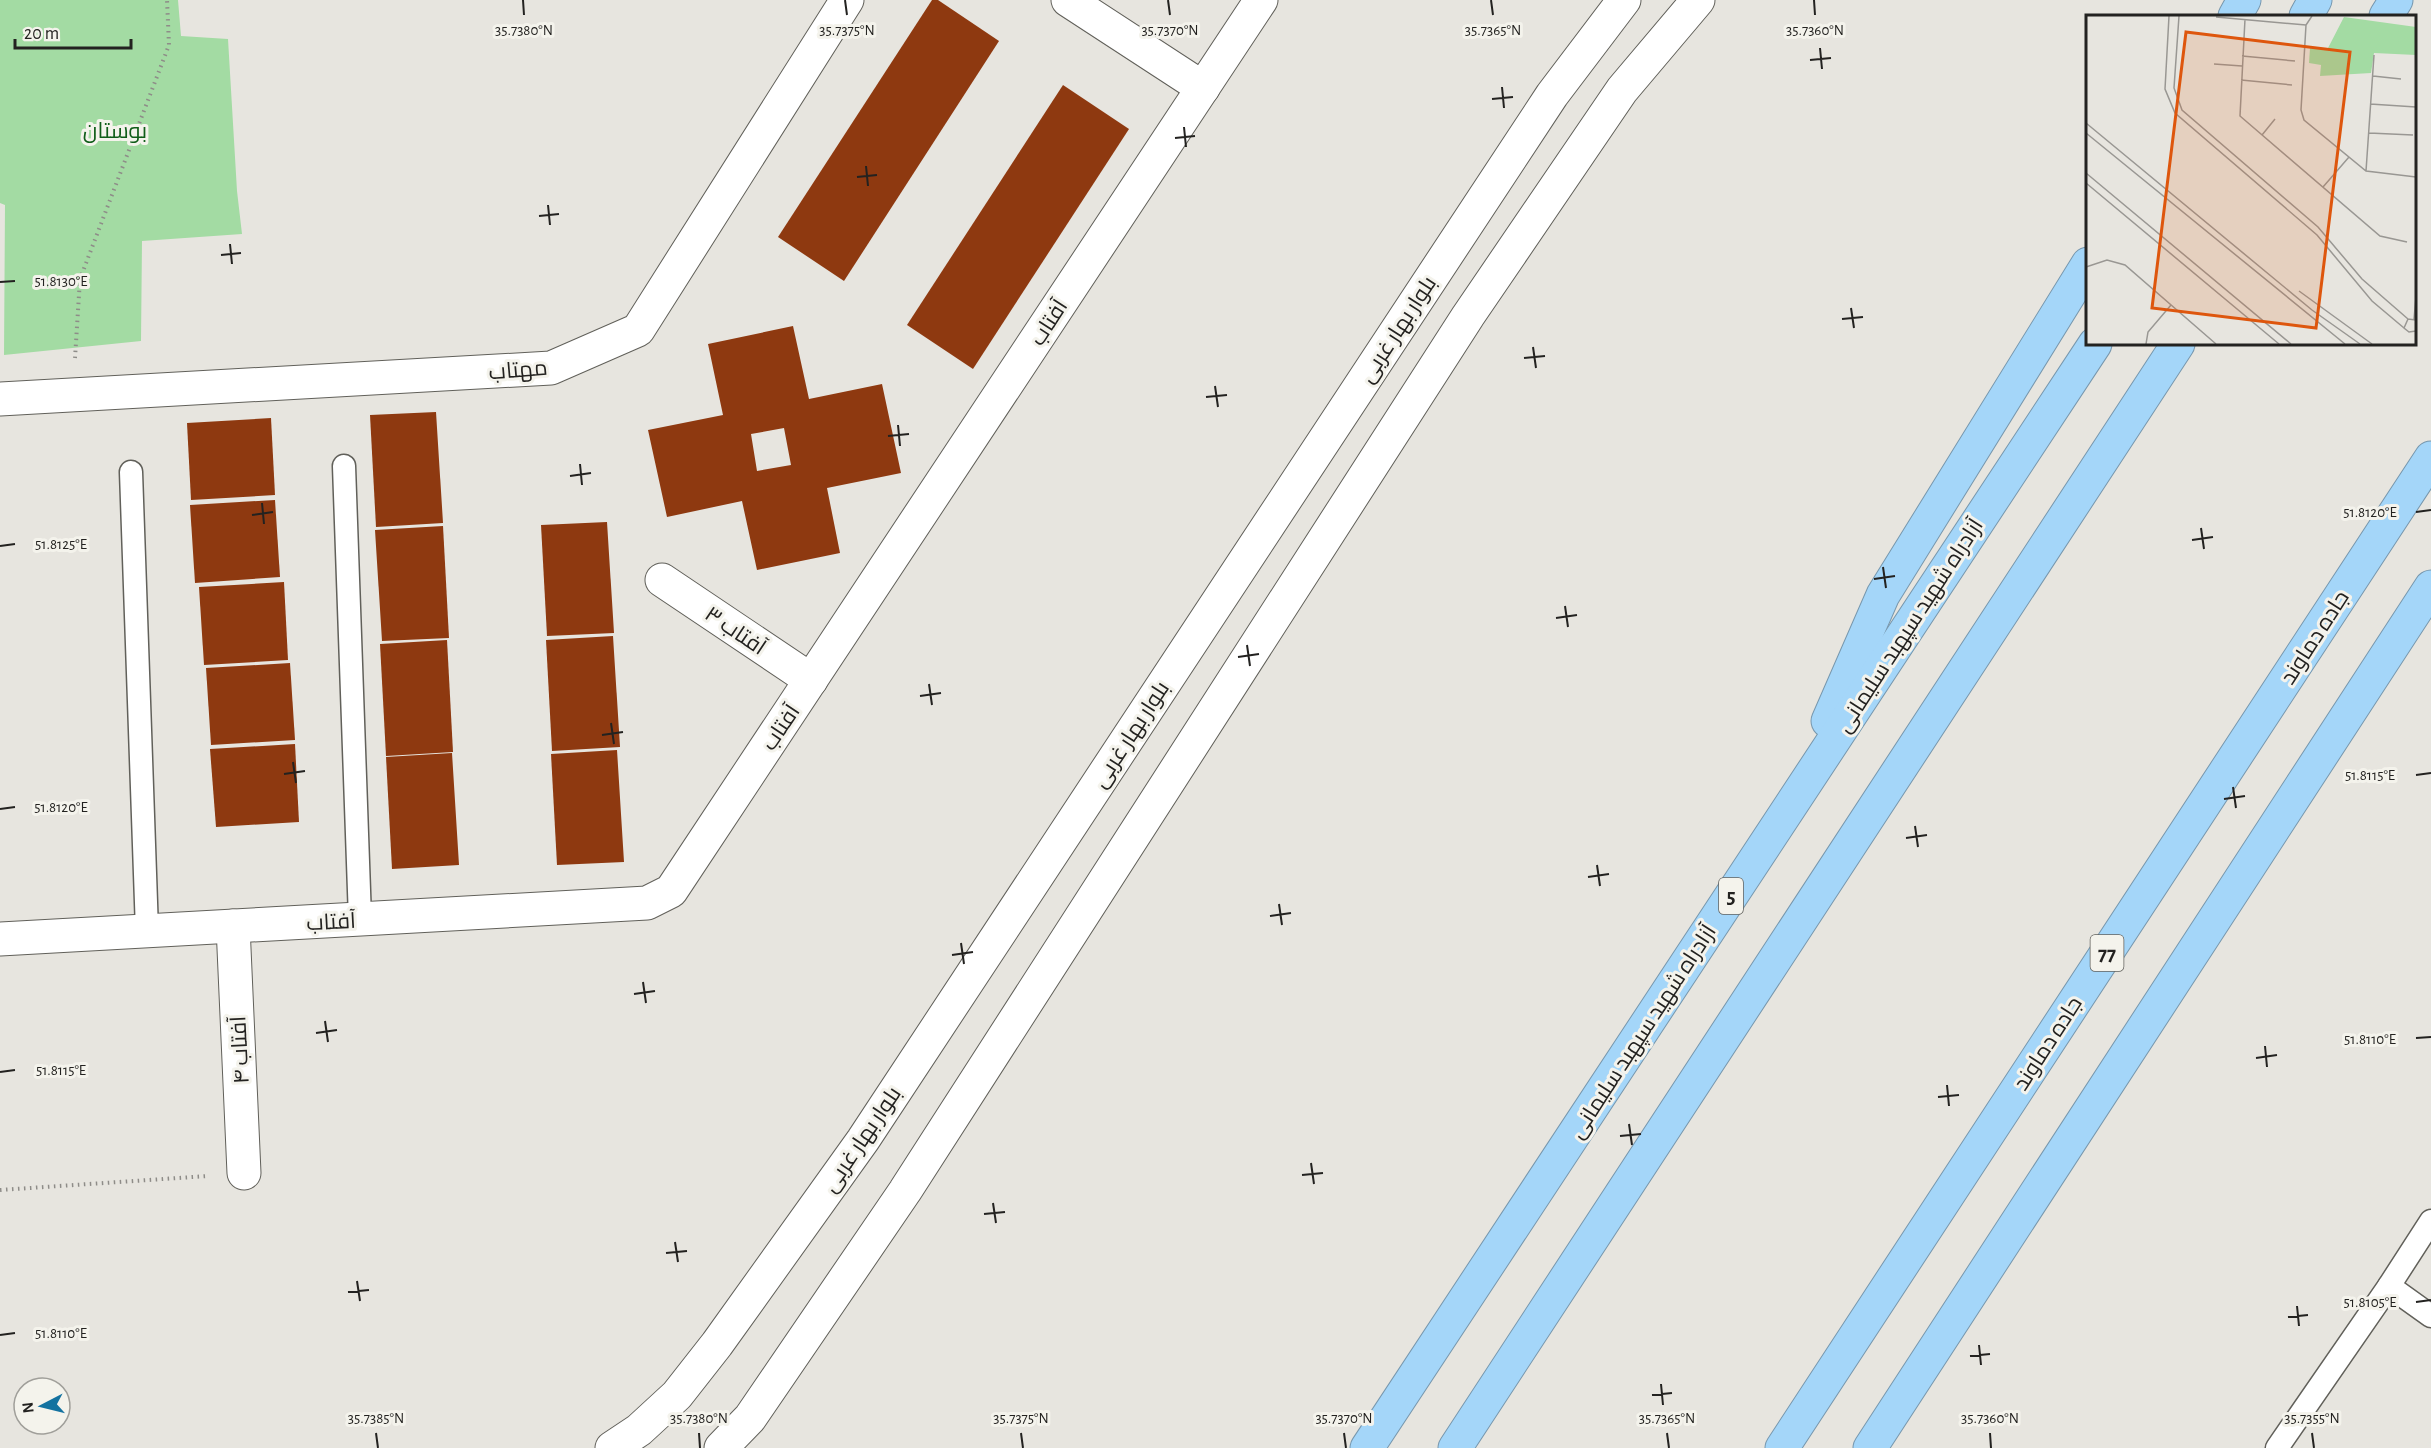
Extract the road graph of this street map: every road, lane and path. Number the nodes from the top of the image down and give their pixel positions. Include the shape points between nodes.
1 (167, 0) edge
2 (847, 0) edge
3 (1068, 0) edge
4 (1261, 0) edge
5 (1624, 0) edge
6 (1698, 0) edge
7 (2244, 0) edge
8 (2315, 0) edge
9 (2396, 0) edge
10 (2236, 15) edge
11 (2307, 15) edge
12 (2387, 15) edge
13 (1203, 88) junction
14 (2086, 267) edge
15 (2094, 345) edge
16 (2177, 345) edge
17 (73, 395) junction
18 (0, 399) edge
19 (2431, 458) edge
20 (344, 466) dead end
21 (131, 472) dead end
22 (662, 580) dead end
23 (2431, 587) edge
24 (811, 680) junction
25 (1790, 807) junction
26 (360, 919) junction
27 (233, 926) junction
28 (147, 931) junction
29 (0, 939) edge
30 (244, 1173) joint
31 (0, 1190) edge
32 (2431, 1221) edge
33 (2389, 1286) junction
34 (2431, 1316) edge
35 (612, 1448) edge
36 (721, 1448) edge
37 (1367, 1448) edge
38 (1455, 1448) edge
39 (1782, 1448) edge
40 (1870, 1448) edge
41 (2277, 1448) edge

1 - 17 path via 169,45 80,279
2 - 17 main road, مهتاب via 638,330 551,368
3 - 13 main road
4 - 13 main road, آفتاب
5 - 35 main road, بلوار بهار غربی via 1552,94 863,1140 677,1395 639,1430
6 - 36 main road via 1622,90 1468,316 905,1191 750,1418
7 - 10 highway
8 - 11 highway
9 - 12 highway
13 - 24 main road, آفتاب
14 - 25 highway via 1883,595
15 - 25 highway, آزادراه شهید سپهبد سلیمانی / 5
16 - 38 highway
17 - 18 main road, مهتاب
19 - 39 highway, جاده دماوند / 77
20 - 26 lane
21 - 28 lane
22 - 24 main road, آفتاب ۳
23 - 40 highway
24 - 26 main road, آفتاب via 671,891 647,903
25 - 37 highway, آزادراه شهید سپهبد سلیمانی / 5
26 - 27 main road, آفتاب
27 - 28 main road, آفتاب
27 - 30 main road, آفتاب ۴
28 - 29 main road, آفتاب
30 - 31 path
32 - 33 lane
33 - 34 lane
33 - 41 lane

